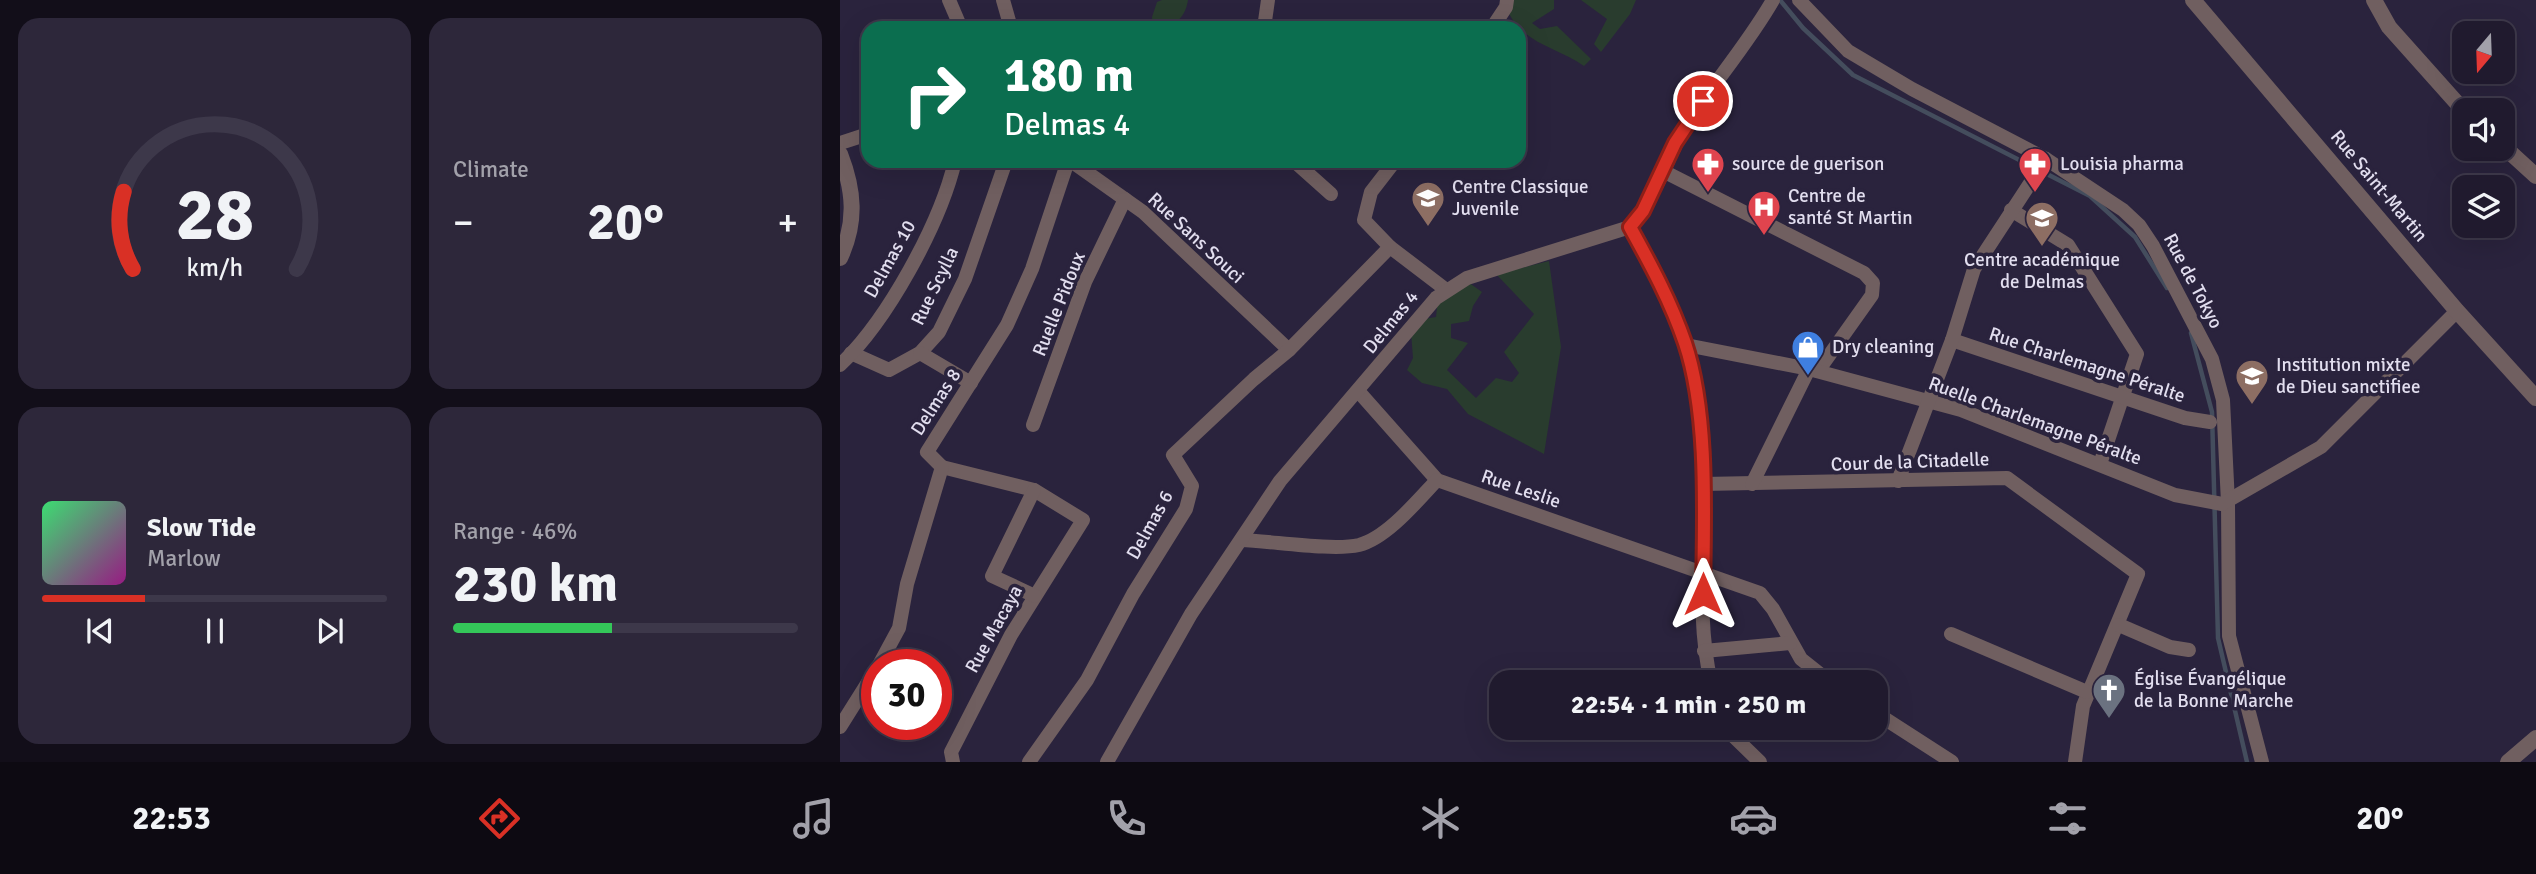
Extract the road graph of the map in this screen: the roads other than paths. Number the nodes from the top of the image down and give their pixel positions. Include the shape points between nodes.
1 (949, 0) edge
2 (1003, 0) edge
3 (1268, 0) edge
4 (1507, 0) edge
5 (1798, 0) edge
6 (2193, 0) edge
7 (2374, 0) edge
8 (1772, 1) edge
9 (958, 21) edge
10 (1009, 21) edge
11 (1265, 21) edge
12 (1497, 21) edge
13 (2452, 98) edge
14 (861, 136) edge
15 (840, 143) edge
16 (840, 154) edge
17 (2515, 157) edge
18 (2046, 159) junction
19 (952, 168) edge
20 (1004, 168) edge
21 (1067, 168) edge
22 (1080, 168) edge
23 (1302, 168) edge
24 (1390, 168) edge
25 (1661, 170) junction
26 (2536, 176) edge
27 (1331, 194) dead end
28 (1125, 199) junction
29 (2011, 210) junction
30 (1630, 227) junction
31 (1390, 247) junction
32 (840, 258) edge
33 (1445, 289) junction
34 (2457, 311) junction
35 (1952, 340) junction
36 (1686, 345) junction
37 (1289, 350) junction
38 (920, 353) junction
39 (851, 354) junction
40 (840, 365) edge
41 (1814, 370) junction
42 (971, 383) junction
43 (1359, 392) junction
44 (2123, 396) junction
45 (2536, 398) edge
46 (1929, 401) junction
47 (2210, 422) dead end
48 (1033, 425) dead end
49 (2100, 464) junction
50 (942, 467) junction
51 (1437, 480) junction
52 (1898, 481) junction
53 (1703, 484) junction
54 (1752, 484) junction
55 (1034, 490) junction
56 (2225, 503) junction
57 (1241, 540) junction
58 (1703, 573) junction
59 (1035, 596) junction
60 (2119, 625) junction
61 (1951, 634) dead end
62 (1790, 643) junction
63 (888, 649) edge
64 (1704, 650) junction
65 (2189, 650) dead end
66 (1708, 670) edge
67 (1814, 670) edge
68 (2087, 692) junction
69 (861, 694) edge
70 (1888, 721) edge
71 (840, 727) edge
72 (2536, 738) edge
73 (1737, 740) edge
74 (1108, 761) edge
75 (953, 762) edge
76 (1029, 762) edge
77 (1760, 762) edge
78 (1952, 762) edge
79 (2075, 762) edge
80 (2262, 762) edge
81 (2508, 762) edge

1 - 9 street
2 - 10 street
3 - 11 street
4 - 12 street
5 - 18 street, Rue de Tokyo via 1848,51
6 - 34 street, Rue Saint-Martin
7 - 13 street via 2389,27
8 - 25 street
14 - 15 street
16 - 32 street via 852,192 853,214
17 - 26 street
18 - 29 street
18 - 56 street, Rue de Tokyo via 2139,225 2180,294 2212,359 2223,400
19 - 39 street, Delmas 10 via 912,265
20 - 38 street, Rue Scylla via 965,279 939,331
21 - 42 street, Delmas 8 via 1007,325
22 - 28 street, Rue Sans Souci
23 - 27 street
24 - 31 street via 1371,192 1364,220
25 - 30 street via 1643,211
25 - 41 street via 1864,273 1873,283 1872,295
28 - 37 street, Rue Sans Souci
28 - 48 street, Ruelle Pidoux via 1085,282
29 - 35 street via 1974,269
29 - 44 street via 2068,245 2137,354
30 - 33 street, Delmas 4 via 1542,252
30 - 36 street via 1663,286
31 - 33 street
31 - 37 street, Delmas 6
33 - 43 street, Delmas 4
34 - 45 street, Rue Saint-Martin
34 - 56 street via 2321,447
35 - 44 street, Rue Charlemagne Péralte
35 - 46 street
36 - 41 street, Ruelle Charlemagne Péralte
36 - 53 street via 1697,406
37 - 76 street, Delmas 6 via 1173,456 1192,486 1185,509 1087,680
38 - 39 street, Rue Scylla via 889,370
38 - 42 street
39 - 40 street, Delmas 10
41 - 46 street, Ruelle Charlemagne Péralte
41 - 54 street
42 - 50 street, Delmas 8 via 927,452
43 - 51 street, Rue Leslie
43 - 57 street, Delmas 4 via 1280,481
44 - 47 street, Rue Charlemagne Péralte
44 - 49 street
46 - 49 street, Ruelle Charlemagne Péralte
46 - 52 street
49 - 56 street, Ruelle Charlemagne Péralte via 2175,495
50 - 55 street
50 - 63 street via 907,584 900,628
51 - 57 street via 1399,520 1361,544
51 - 58 street, Rue Leslie
52 - 54 street, Cour de la Citadelle
52 - 60 street, Cour de la Citadelle via 2007,478 2138,574
53 - 54 street, Cour de la Citadelle
53 - 58 street
55 - 59 street via 992,576
55 - 59 street, Rue Macaya via 1083,520
56 - 80 street, Rue de Tokyo via 2228,636
57 - 74 street, Delmas 4 via 1191,614
58 - 62 street, Rue Leslie via 1760,593
58 - 64 street
59 - 75 street, Rue Macaya via 951,752
60 - 65 street via 2170,647
60 - 68 street, Cour de la Citadelle
61 - 68 street
62 - 64 street
62 - 67 street, Rue Leslie
64 - 66 street
68 - 79 street, Cour de la Citadelle
69 - 71 street
70 - 78 street
72 - 81 street
73 - 77 street

